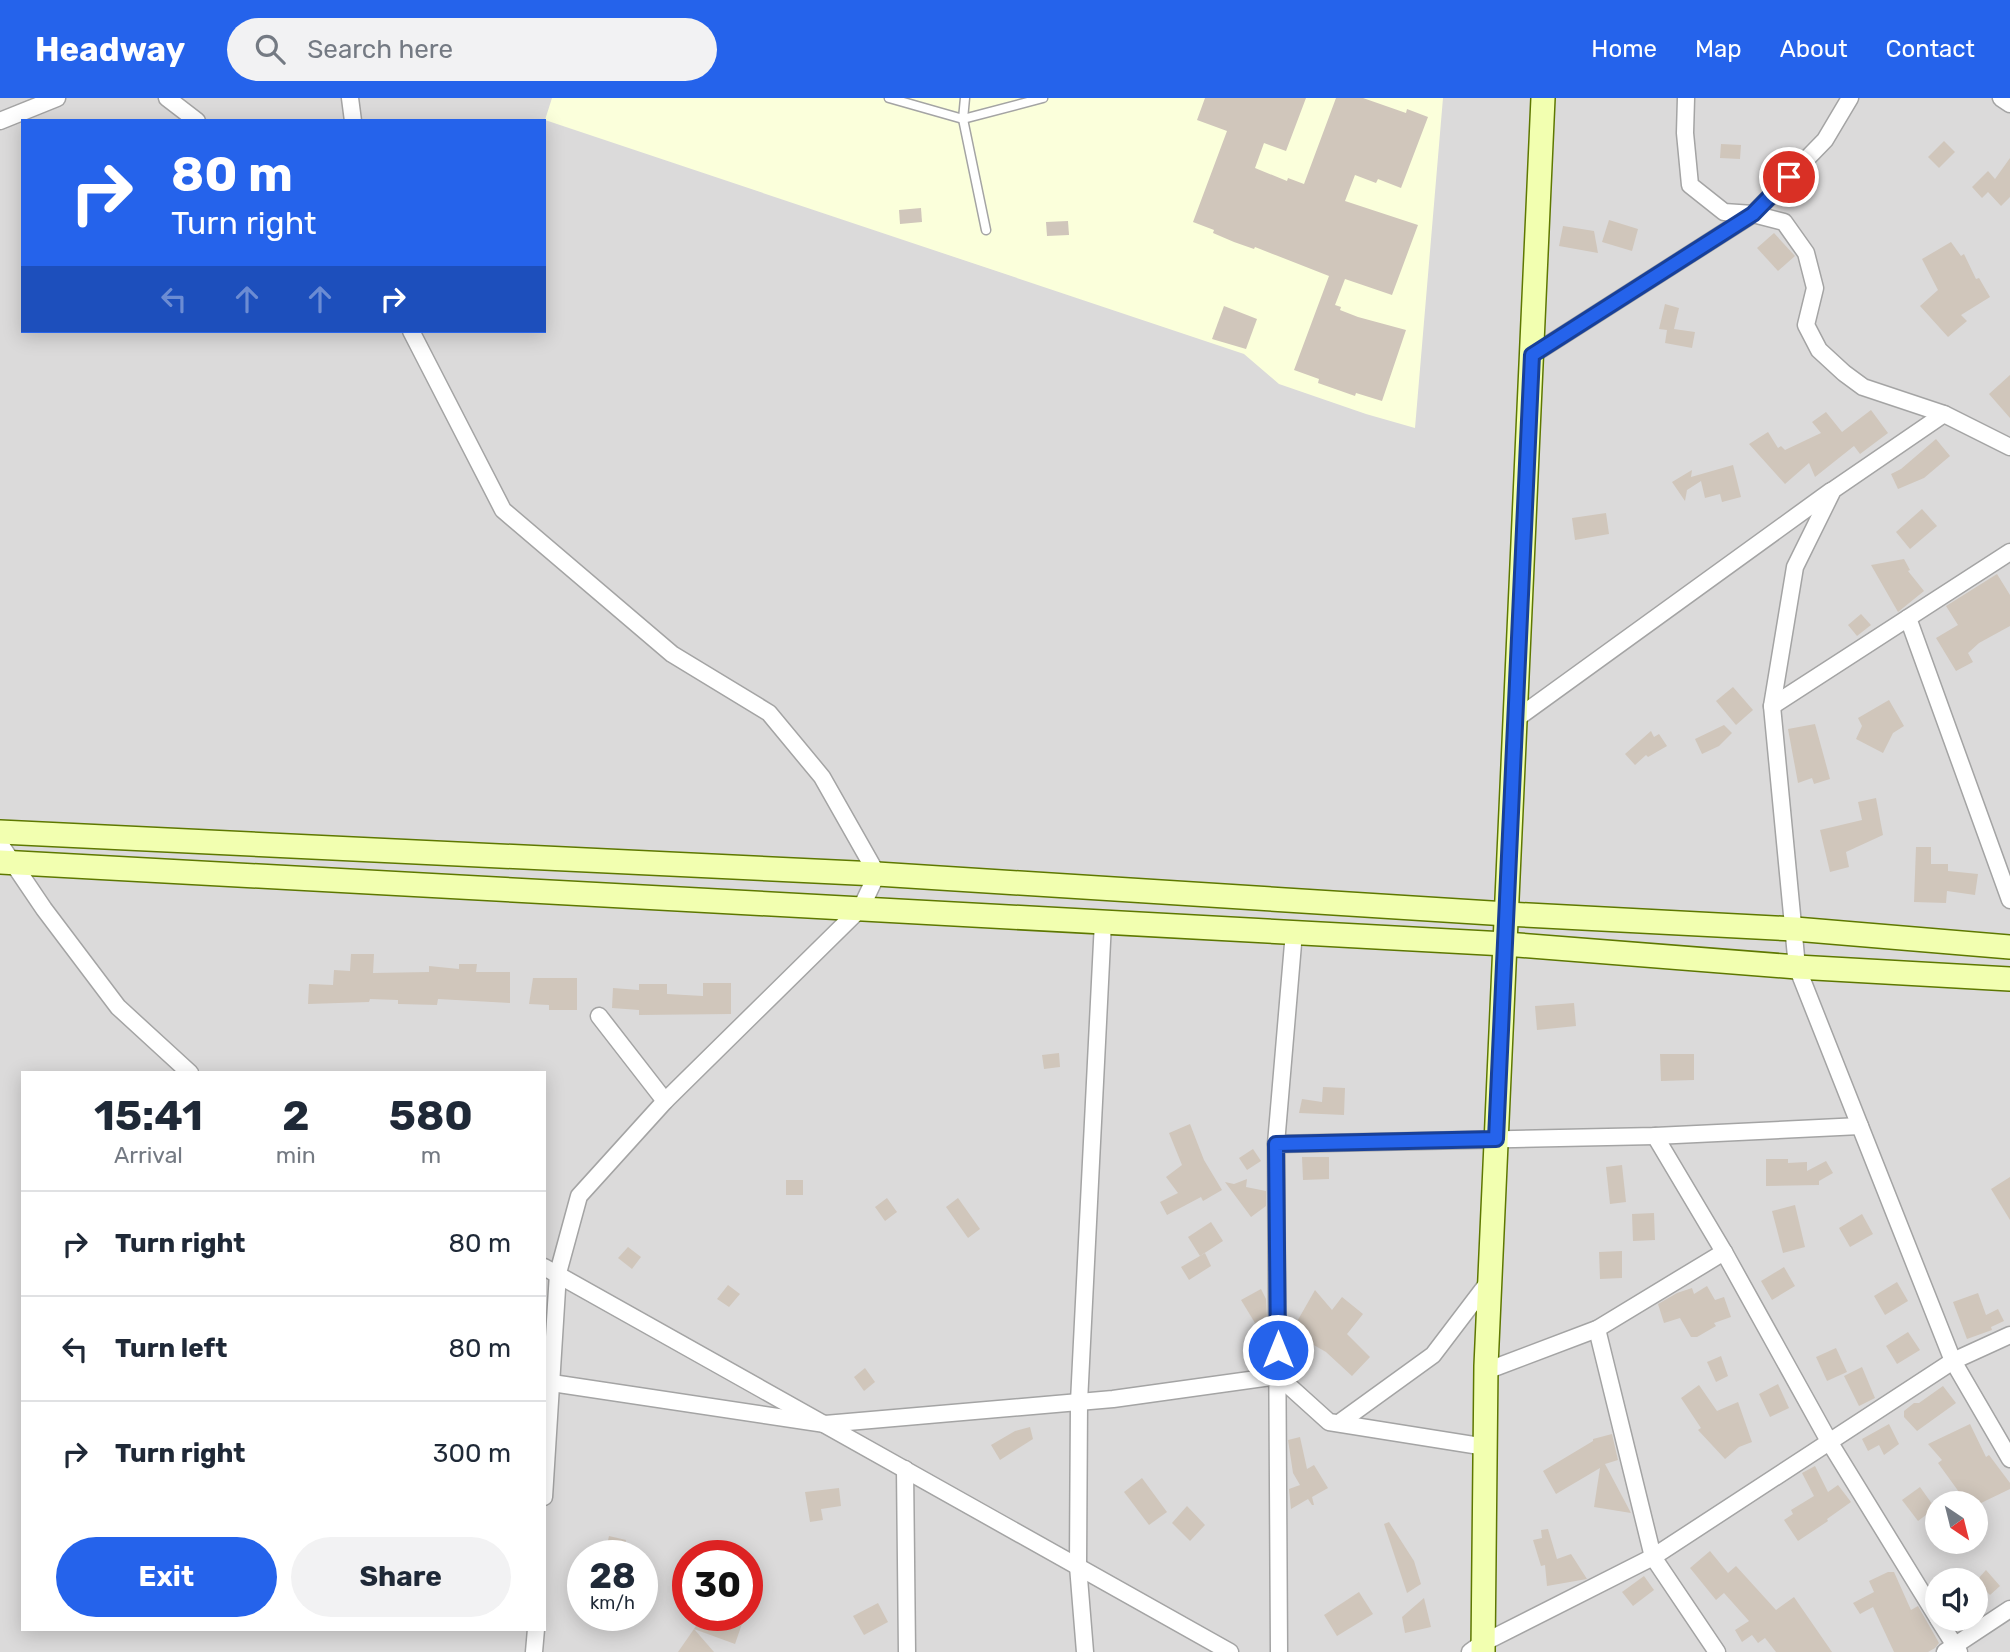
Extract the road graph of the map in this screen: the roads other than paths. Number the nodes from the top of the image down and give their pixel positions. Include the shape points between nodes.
1 (57, 98) edge
2 (167, 98) edge
3 (350, 98) edge
4 (889, 98) edge
5 (965, 98) edge
6 (1043, 98) edge
7 (1543, 98) edge
8 (1686, 98) edge
9 (1850, 98) edge
10 (2001, 98) edge
11 (2010, 104) edge
12 (194, 119) edge
13 (353, 119) edge
14 (963, 119) junction
15 (0, 121) edge
16 (1753, 214) junction
17 (986, 230) dead end
18 (412, 333) edge
19 (1532, 355) junction
20 (1944, 414) junction
21 (2010, 447) edge
22 (1833, 489) junction
23 (2010, 552) edge
24 (1908, 618) junction
25 (1772, 706) junction
26 (1516, 719) junction
27 (0, 832) edge
28 (425, 853) junction
29 (4, 857) edge
30 (877, 874) junction
31 (423, 884) junction
32 (2010, 900) edge
33 (861, 908) junction
34 (1507, 914) junction
35 (1103, 922) junction
36 (1795, 929) junction
37 (1294, 933) junction
38 (1505, 944) junction
39 (2010, 947) edge
40 (1797, 967) junction
41 (2010, 979) edge
42 (599, 1016) dead end
43 (188, 1071) edge
44 (665, 1101) junction
45 (1860, 1126) junction
46 (1655, 1136) junction
47 (1496, 1139) junction
48 (1276, 1144) junction
49 (1724, 1252) junction
50 (551, 1270) edge
51 (1490, 1280) junction
52 (1597, 1329) junction
53 (2010, 1335) edge
54 (1952, 1361) junction
55 (1486, 1371) junction
56 (1278, 1376) junction
57 (548, 1381) edge
58 (1079, 1402) junction
59 (1339, 1423) junction
60 (825, 1424) junction
61 (546, 1439) edge
62 (1829, 1443) junction
63 (1486, 1447) junction
64 (2010, 1459) edge
65 (905, 1469) junction
66 (1653, 1557) junction
67 (1078, 1566) junction
68 (1925, 1597) edge
69 (2010, 1609) edge
70 (536, 1631) edge
71 (1944, 1631) edge
72 (1478, 1649) edge
73 (1953, 1650) edge
74 (1227, 1651) edge
75 (534, 1652) edge
76 (906, 1652) edge
77 (1085, 1652) edge
78 (1279, 1652) edge
79 (1717, 1652) edge

1 - 15 street
2 - 12 street
3 - 13 street
4 - 14 lane
5 - 14 lane
6 - 14 lane
7 - 19 street
8 - 16 street via 1690,185 1724,212
9 - 16 street via 1825,140
10 - 11 street
14 - 17 lane
16 - 19 street
16 - 20 street via 1784,222 1806,253 1815,288 1806,325 1819,350 1863,387
18 - 30 street via 503,510 672,654 769,713 822,777
19 - 26 street
20 - 21 street
20 - 22 street
22 - 25 street via 1795,568
22 - 26 street
23 - 24 street
24 - 25 street
24 - 32 street
25 - 36 street
26 - 34 street
27 - 28 street
28 - 30 street
28 - 31 street
29 - 31 street
29 - 43 street via 118,1007
30 - 33 street
30 - 34 street
31 - 33 street
33 - 35 street
33 - 44 street
34 - 36 street
34 - 38 street
35 - 37 street
35 - 58 street
36 - 39 street
36 - 40 street
37 - 38 street
37 - 48 street
38 - 40 street
38 - 47 street
40 - 41 street
40 - 45 street
42 - 44 street
44 - 50 street via 579,1196
45 - 46 street
45 - 54 street
46 - 47 street
46 - 49 street
47 - 48 street
47 - 51 street
48 - 56 street
49 - 52 street
49 - 62 street
50 - 57 street
50 - 60 street
51 - 55 street
51 - 59 street via 1433,1356
52 - 55 street
52 - 66 street
53 - 54 street
54 - 62 street
54 - 64 street
55 - 63 street
56 - 58 street
56 - 59 street via 1329,1422
56 - 78 street
57 - 60 street
57 - 61 street
58 - 60 street
58 - 67 street
59 - 63 street
60 - 65 street
62 - 66 street
62 - 68 street
63 - 72 street via 1485,1576
65 - 67 street
65 - 76 street
66 - 72 street
66 - 79 street
67 - 74 street
67 - 77 street
69 - 73 street
70 - 75 street
71 - 73 street

